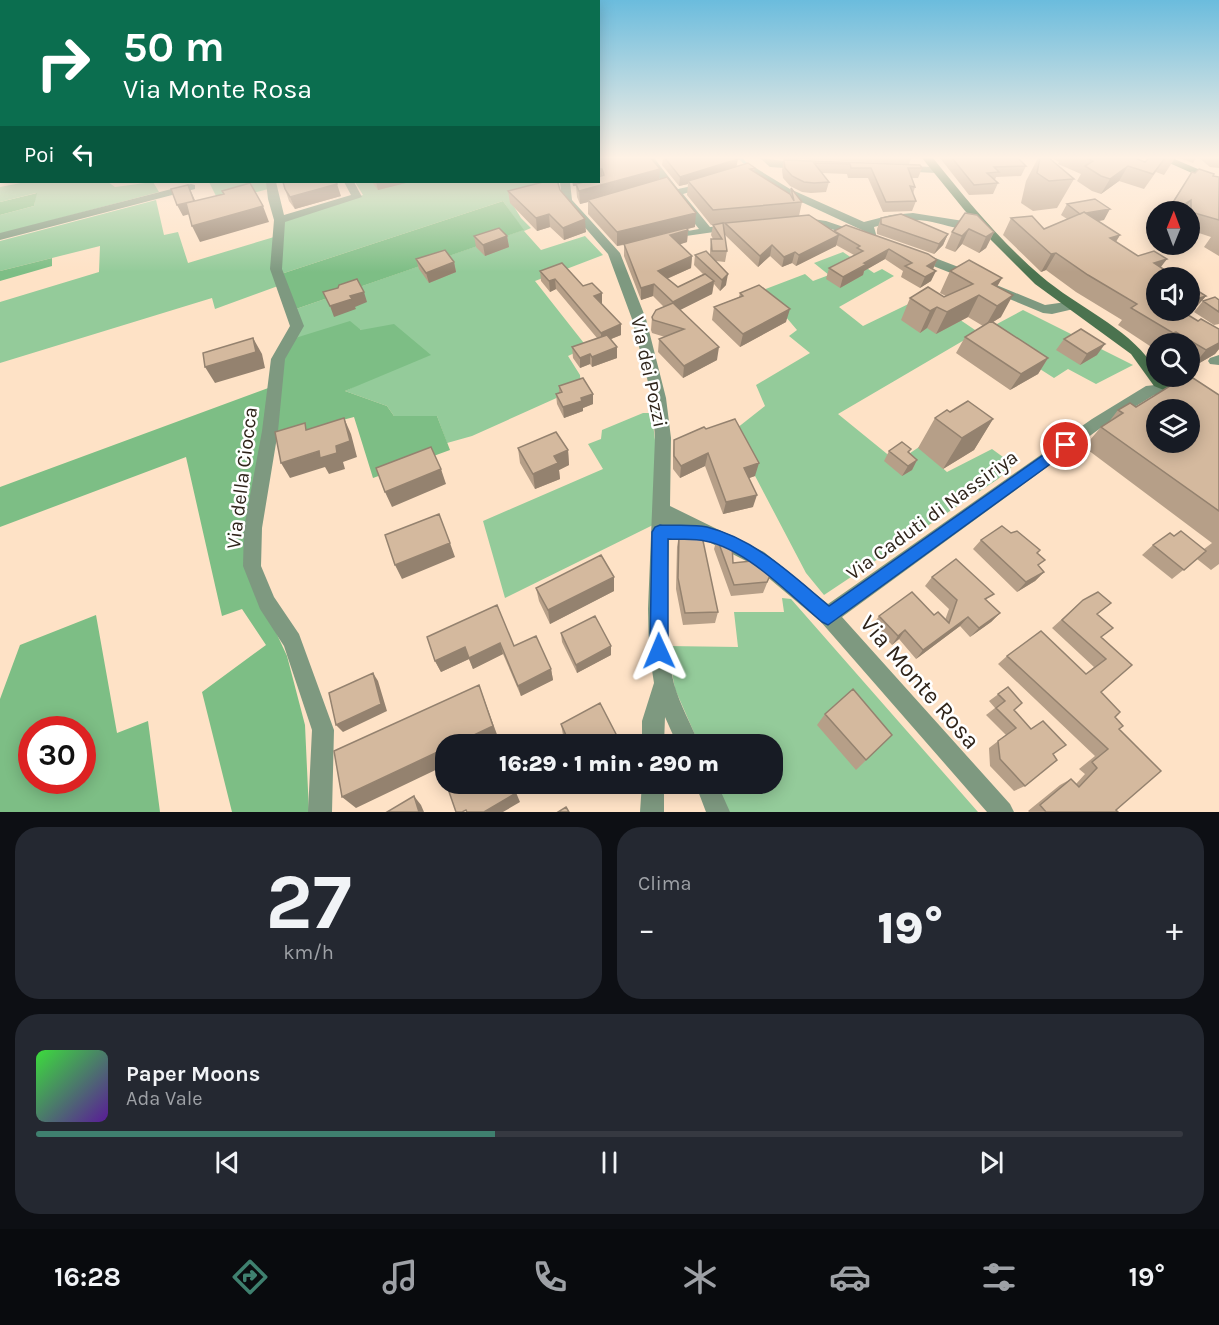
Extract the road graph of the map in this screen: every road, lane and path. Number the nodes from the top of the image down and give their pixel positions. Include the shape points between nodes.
1 (157, 196) edge
2 (273, 196) edge
3 (357, 196) edge
4 (572, 196) edge
5 (673, 196) edge
6 (797, 196) edge
7 (958, 196) edge
8 (280, 220) junction
9 (784, 221) edge
10 (746, 225) edge
11 (864, 226) junction
12 (983, 226) junction
13 (707, 231) junction
14 (0, 237) edge
15 (660, 240) edge
16 (909, 252) edge
17 (1073, 305) junction
18 (1146, 362) edge
19 (1146, 380) edge
20 (1190, 387) edge
21 (1199, 390) edge
22 (661, 510) junction
23 (660, 532) junction
24 (706, 534) junction
25 (828, 616) junction
26 (664, 683) junction
27 (653, 734) edge
28 (683, 734) edge
29 (653, 794) edge
30 (710, 794) edge
31 (320, 812) edge
32 (652, 812) edge
33 (718, 812) edge
34 (1002, 812) edge

1 - 14 street
2 - 8 street, Via della Ciocca
3 - 8 street
4 - 22 street, Via dei Pozzi via 580,211 619,252 639,319 659,399 663,438
5 - 13 street
6 - 11 street
7 - 12 main road
8 - 31 street, Via della Ciocca via 276,269 297,326 279,359 253,528 252,566 267,603 292,641 323,730
9 - 11 street via 815,221 876,240
10 - 13 street
11 - 12 street via 914,218
12 - 17 main road via 1018,262
13 - 15 street
16 - 17 street via 1037,307 1052,310
17 - 18 main road via 1124,341
19 - 25 street, Via Caduti di Nassiriya via 1097,423
20 - 21 main road
22 - 23 street, Via dei Pozzi
22 - 24 street, Via Monte Rosa
23 - 24 street, Via Monte Rosa
23 - 26 street, Via dei Pozzi via 658,620
24 - 25 street, Via Monte Rosa via 758,558
25 - 34 street, Via Monte Rosa
26 - 27 street, Via dei Pozzi
26 - 28 street
29 - 32 street
30 - 33 street

